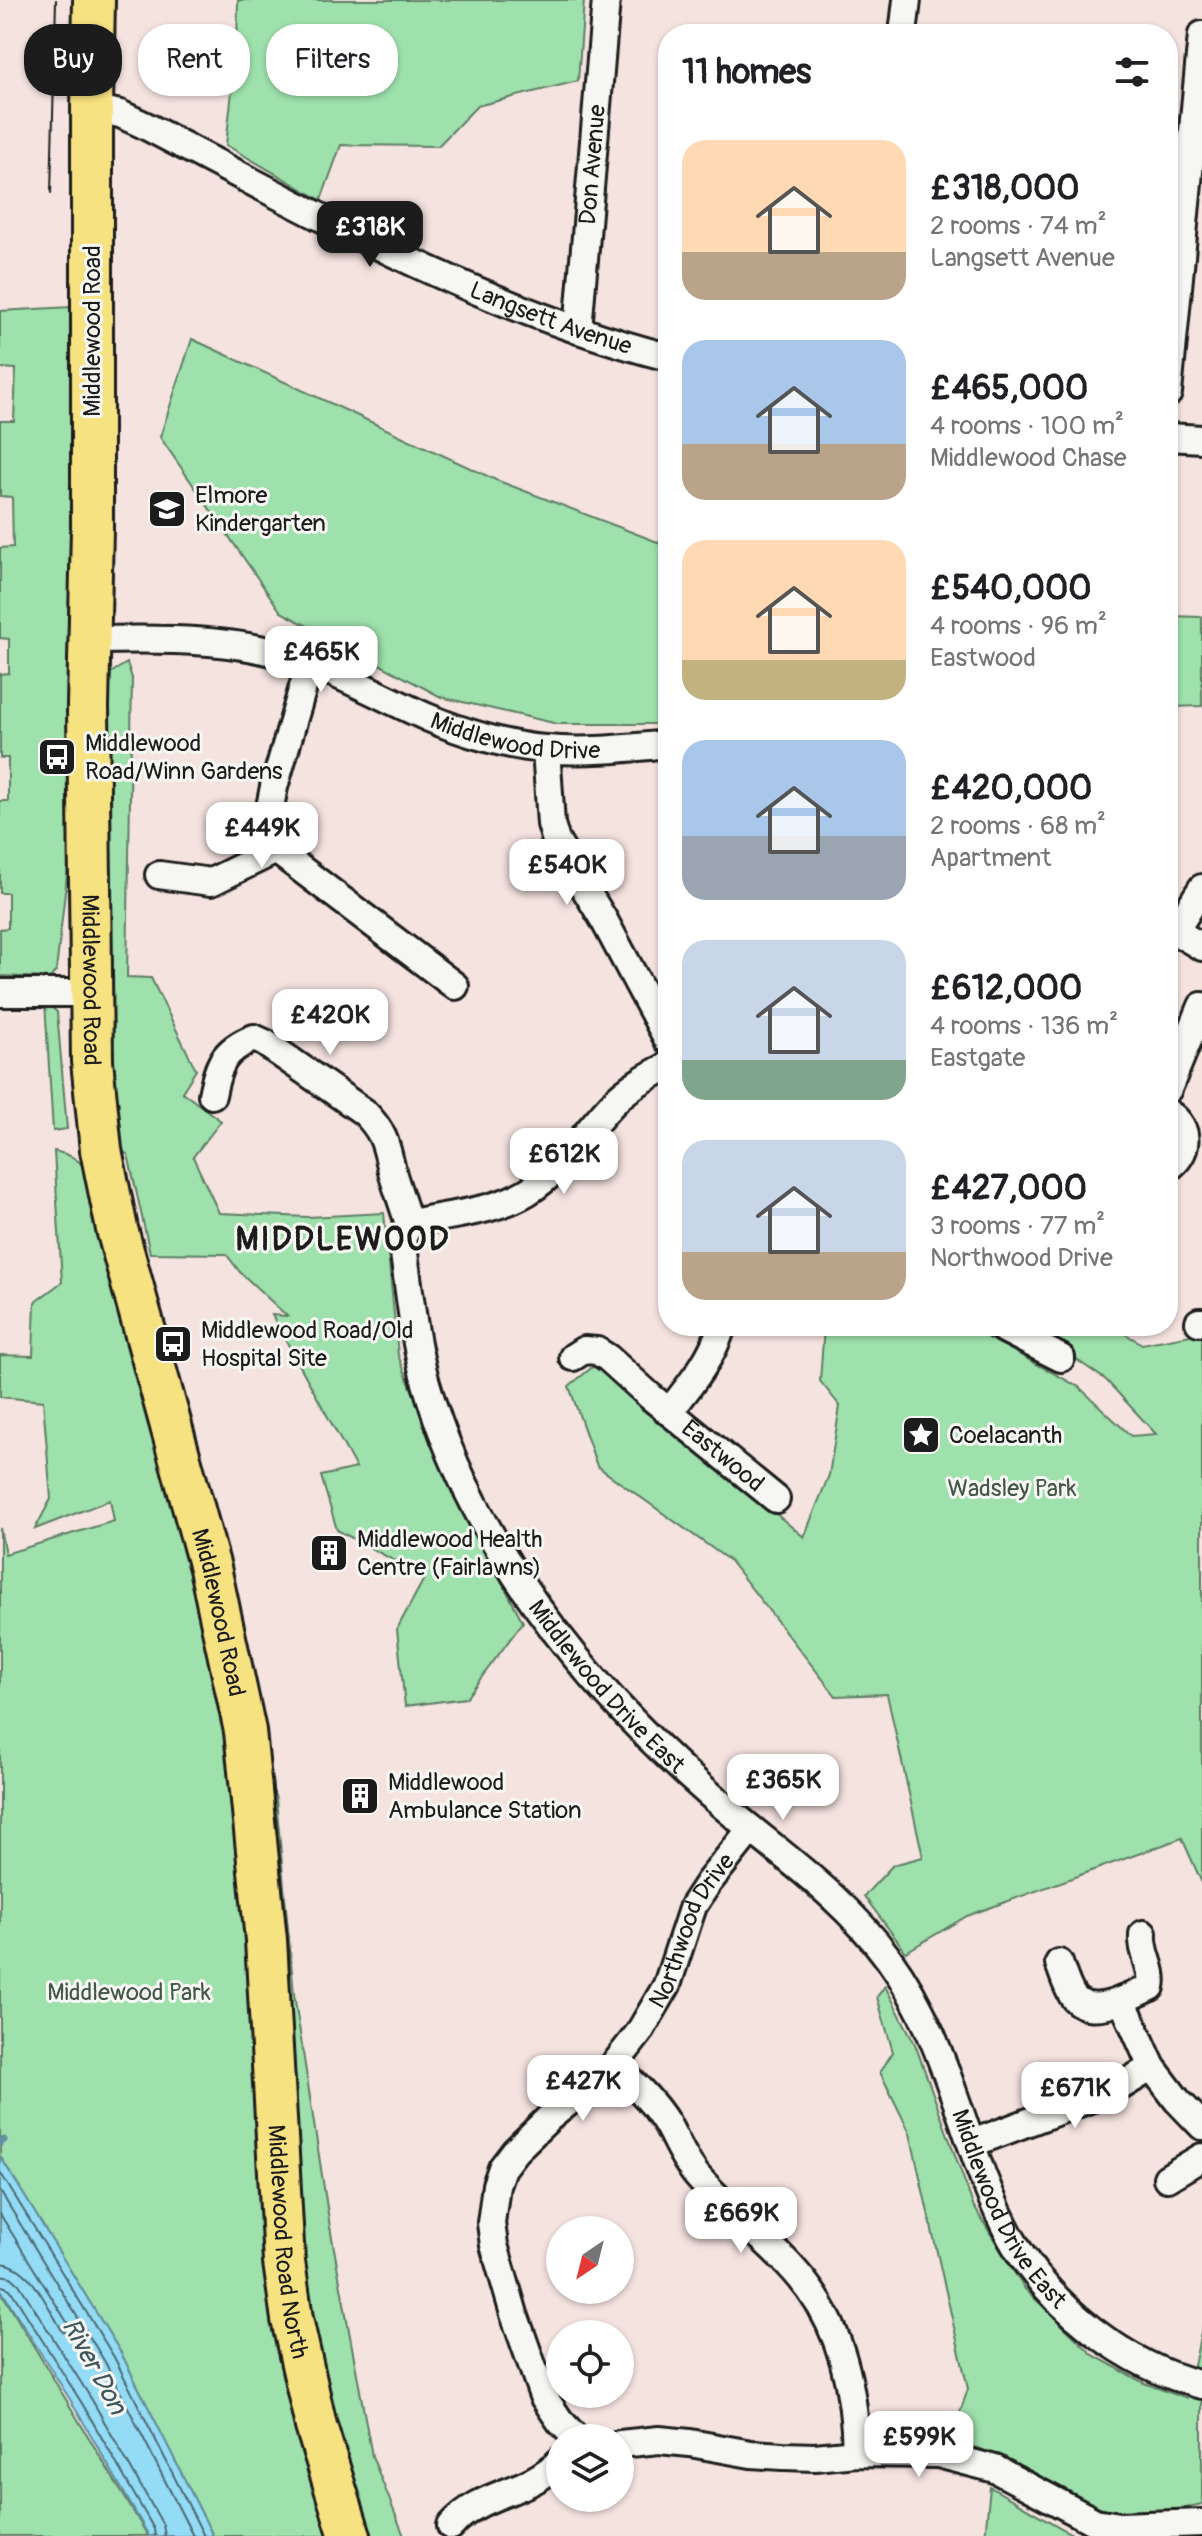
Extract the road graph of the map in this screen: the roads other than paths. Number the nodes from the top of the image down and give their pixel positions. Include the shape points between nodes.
1 (94, 0) edge
2 (606, 0) edge
3 (907, 0) edge
4 (904, 24) edge
5 (1202, 35) edge
6 (92, 108) junction
7 (1178, 288) edge
8 (578, 330) junction
9 (658, 354) edge
10 (1178, 438) edge
11 (1202, 439) edge
12 (89, 640) junction
13 (310, 663) junction
14 (658, 745) edge
15 (546, 749) junction
16 (276, 850) junction
17 (159, 875) dead end
18 (1202, 888) edge
19 (1178, 920) edge
20 (1178, 933) edge
21 (1202, 947) edge
22 (455, 986) dead end
23 (0, 993) edge
24 (90, 993) junction
25 (1202, 1006) edge
26 (658, 1021) edge
27 (1178, 1065) edge
28 (658, 1072) edge
29 (212, 1095) dead end
30 (1178, 1121) edge
31 (1178, 1161) edge
32 (409, 1224) junction
33 (719, 1336) edge
34 (1018, 1336) edge
35 (573, 1357) dead end
36 (1061, 1358) dead end
37 (669, 1412) junction
38 (776, 1499) dead end
39 (751, 1829) junction
40 (1143, 1934) dead end
41 (266, 1940) joint
42 (1059, 1963) dead end
43 (1122, 2000) junction
44 (614, 2065) junction
45 (1152, 2067) junction
46 (1202, 2126) edge
47 (973, 2143) junction
48 (1202, 2157) edge
49 (1167, 2178) dead end
50 (1202, 2385) edge
51 (563, 2424) edge
52 (634, 2443) edge
53 (856, 2453) junction
54 (546, 2474) edge
55 (1202, 2523) edge
56 (451, 2526) dead end
57 (350, 2536) edge

1 - 6 main road, Middlewood Road
2 - 8 street, Don Avenue
3 - 4 street
5 - 7 street
6 - 8 street, Langsett Avenue via 144,125 454,281
6 - 12 main road, Middlewood Road
8 - 9 street, Langsett Avenue
10 - 11 street
12 - 13 street, Middlewood Drive via 154,639 259,649
12 - 24 main road, Middlewood Road
13 - 15 street, Middlewood Drive via 430,718 474,734
13 - 16 street via 268,817
14 - 15 street, Middlewood Drive
15 - 26 street via 556,841
16 - 17 street via 211,882
16 - 22 street
18 - 19 street
20 - 21 street
23 - 24 street
24 - 41 main road, Middlewood Road via 101,1150 234,1678
25 - 27 street
28 - 32 street via 628,1089 565,1160 527,1192 502,1204
29 - 32 street, Middlewood Drive East via 225,1056 254,1038 265,1043 377,1125
30 - 31 street via 1185,1143
32 - 39 street, Middlewood Drive East via 402,1239 427,1384 452,1457 501,1551 595,1679 652,1740
33 - 37 street, Eastwood
34 - 36 street
35 - 37 street, Eastwood via 584,1350 597,1351
37 - 38 street, Eastwood
39 - 44 street, Northwood Drive via 693,1906 667,1985
39 - 47 street, Middlewood Drive East via 833,1896 891,1961 939,2051
40 - 43 street via 1151,1987
41 - 57 main road, Middlewood Road North via 276,2157 292,2319 316,2426
42 - 43 street via 1072,1996 1082,2005
43 - 45 street
44 - 51 street, Northwood Drive via 515,2151 502,2168 492,2200 494,2245 526,2352 543,2396
44 - 53 street via 649,2098 694,2173 810,2290 850,2383
45 - 46 street
45 - 47 street via 1116,2089
47 - 50 street, Middlewood Drive East via 1012,2240 1057,2300 1139,2362
48 - 49 street
52 - 53 street via 674,2441 783,2456
53 - 55 street via 938,2454 995,2469 1081,2516 1109,2525
54 - 56 street via 476,2504

